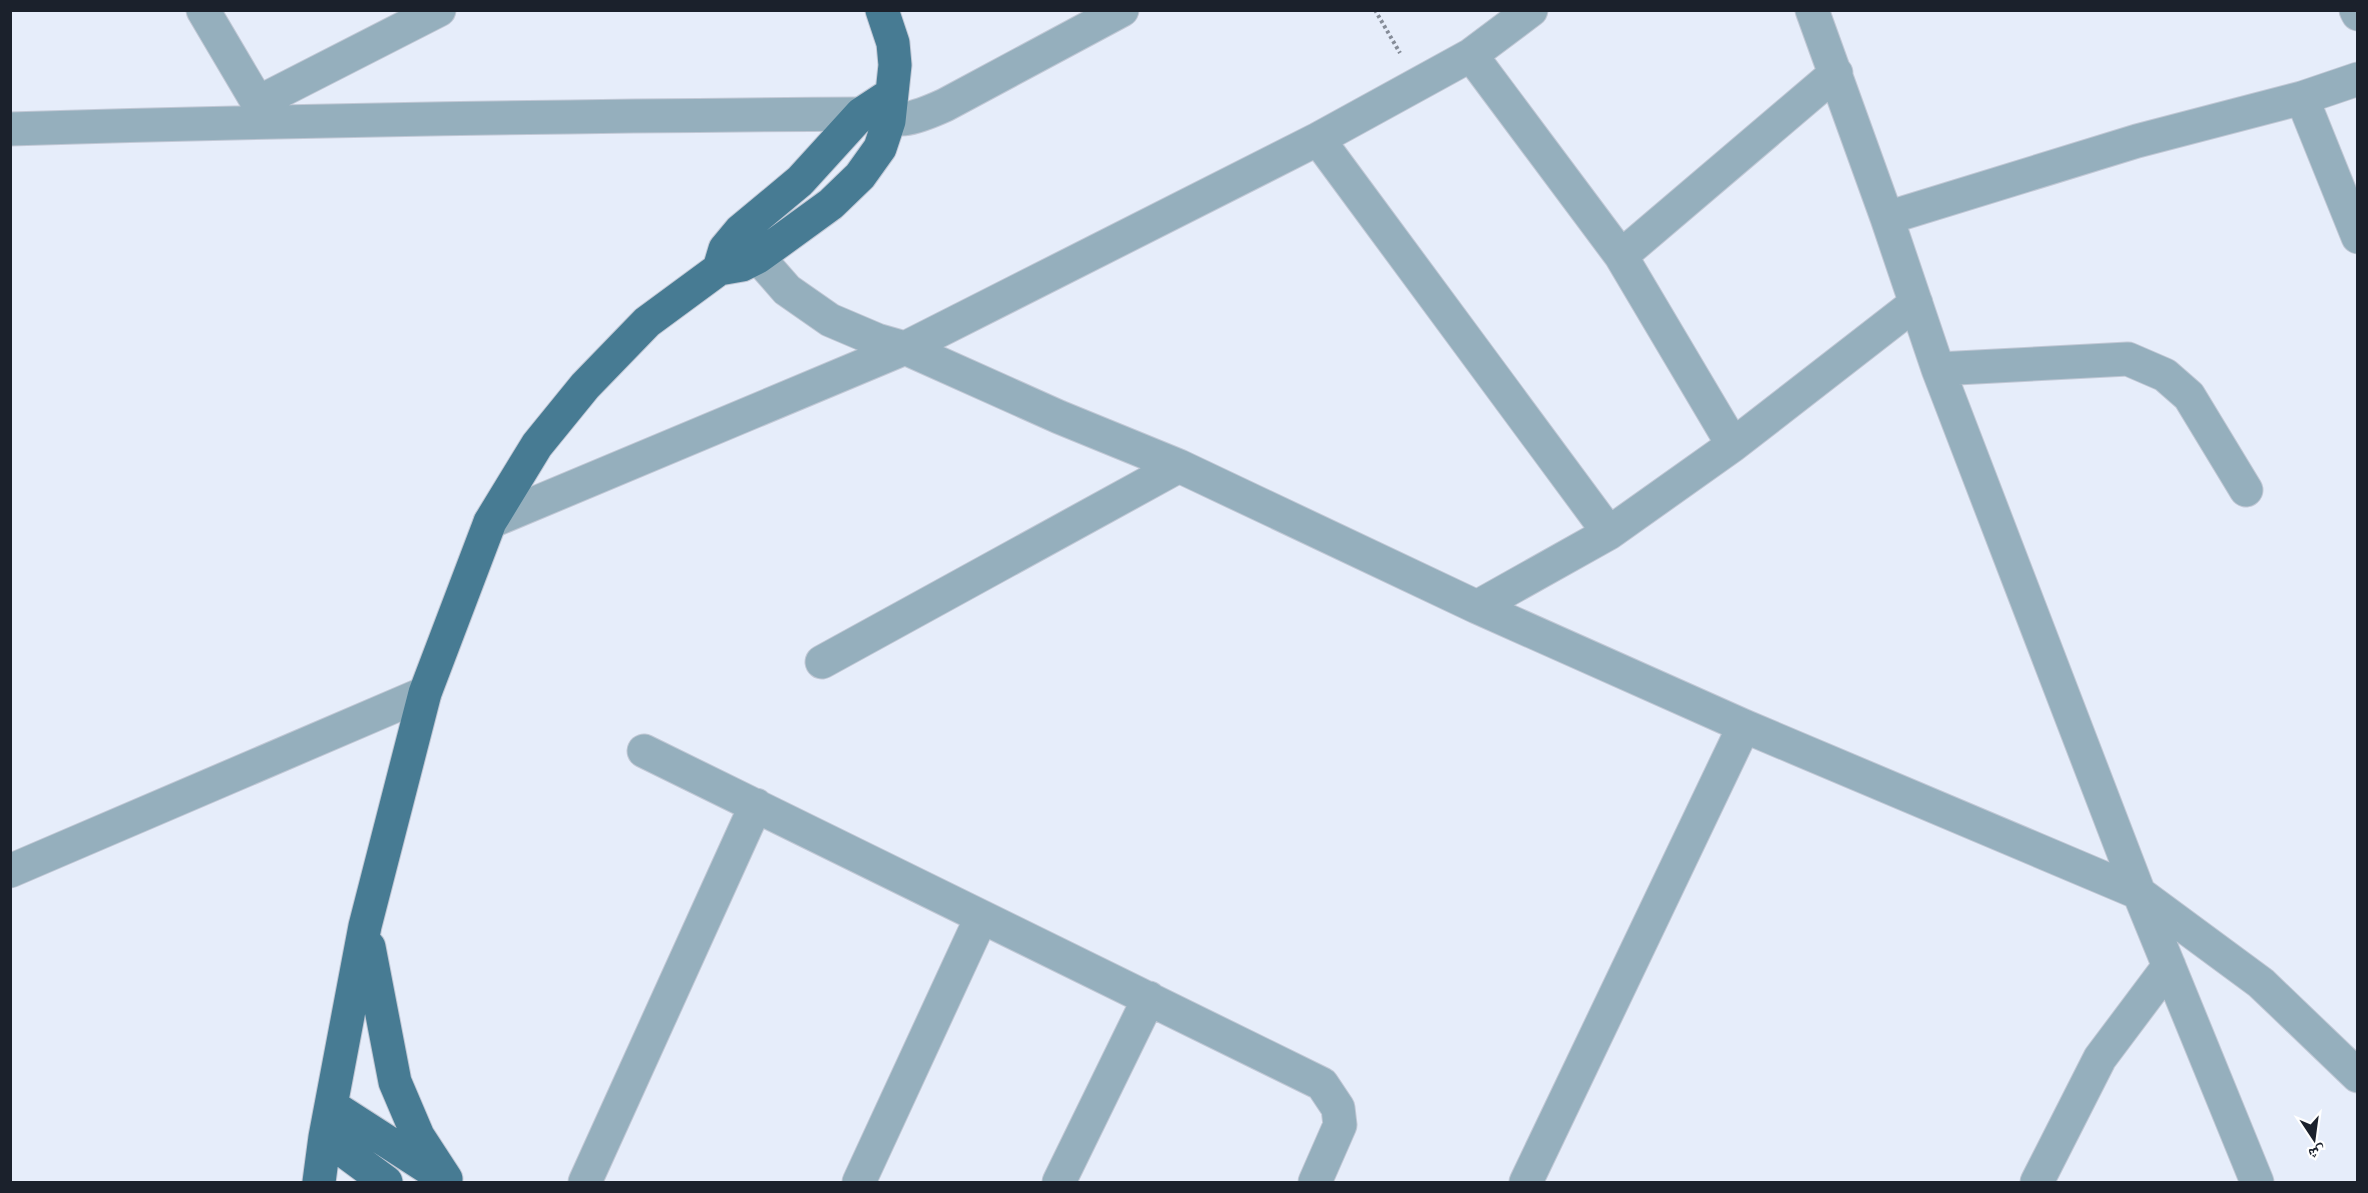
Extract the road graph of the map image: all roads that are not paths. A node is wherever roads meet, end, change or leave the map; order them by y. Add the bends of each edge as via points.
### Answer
1 (203, 10) edge
2 (439, 10) edge
3 (882, 10) edge
4 (1122, 10) edge
5 (1531, 10) edge
6 (1812, 10) edge
7 (1471, 55) junction
8 (1836, 73) junction
9 (2358, 79) edge
10 (2302, 98) junction
11 (880, 110) junction
12 (263, 112) junction
13 (10, 129) edge
14 (1318, 139) junction
15 (1887, 218) junction
16 (2358, 237) edge
17 (749, 244) junction
18 (1621, 256) junction
19 (1916, 303) junction
20 (905, 348) junction
21 (1938, 369) junction
22 (1733, 445) junction
23 (1179, 466) junction
24 (2246, 490) dead end
25 (490, 522) junction
26 (1609, 533) junction
27 (1477, 607) junction
28 (822, 662) dead end
29 (425, 693) junction
30 (1744, 726) junction
31 (644, 751) dead end
32 (756, 805) junction
33 (10, 871) edge
34 (2139, 892) junction
35 (981, 918) junction
36 (365, 926) junction
37 (2169, 966) junction
38 (1149, 999) junction
39 (2358, 1076) edge
40 (329, 1122) junction
41 (448, 1181) edge
42 (319, 1182) edge
43 (386, 1182) edge
44 (585, 1182) edge
45 (859, 1182) edge
46 (1059, 1182) edge
47 (1315, 1182) edge
48 (1526, 1182) edge
49 (2037, 1182) edge
50 (2257, 1182) edge

1 - 12 street
2 - 12 street
3 - 11 main road via 893,43 895,65
4 - 11 street via 917,117
5 - 7 street
6 - 8 street
7 - 14 street
7 - 18 street
8 - 15 street
8 - 18 street
9 - 10 street
10 - 15 street via 2137,141
10 - 16 street
11 - 12 street via 529,116
11 - 17 main road via 880,148 860,176 831,204
12 - 13 street
14 - 20 street
14 - 26 street
15 - 19 street
17 - 20 street via 787,290 830,320
17 - 25 main road via 741,265 719,269 647,322 585,386 537,446
18 - 22 street
19 - 21 street
19 - 22 street
20 - 23 street
20 - 25 street
21 - 24 street via 2128,359 2165,375 2190,396
21 - 34 street
22 - 26 street
23 - 27 street
23 - 28 street
25 - 29 main road
26 - 27 street
27 - 30 street
29 - 33 street
29 - 36 main road
30 - 34 street
30 - 48 street
31 - 32 street
32 - 35 street
32 - 44 street
34 - 37 street
34 - 39 street via 2261,983
35 - 38 street
35 - 45 street
36 - 40 main road
36 - 41 main road via 395,1082 418,1136
37 - 49 street via 2100,1058
37 - 50 street
38 - 46 street
38 - 47 street via 1322,1084 1338,1108 1340,1125
40 - 41 main road
40 - 42 main road
40 - 43 main road

